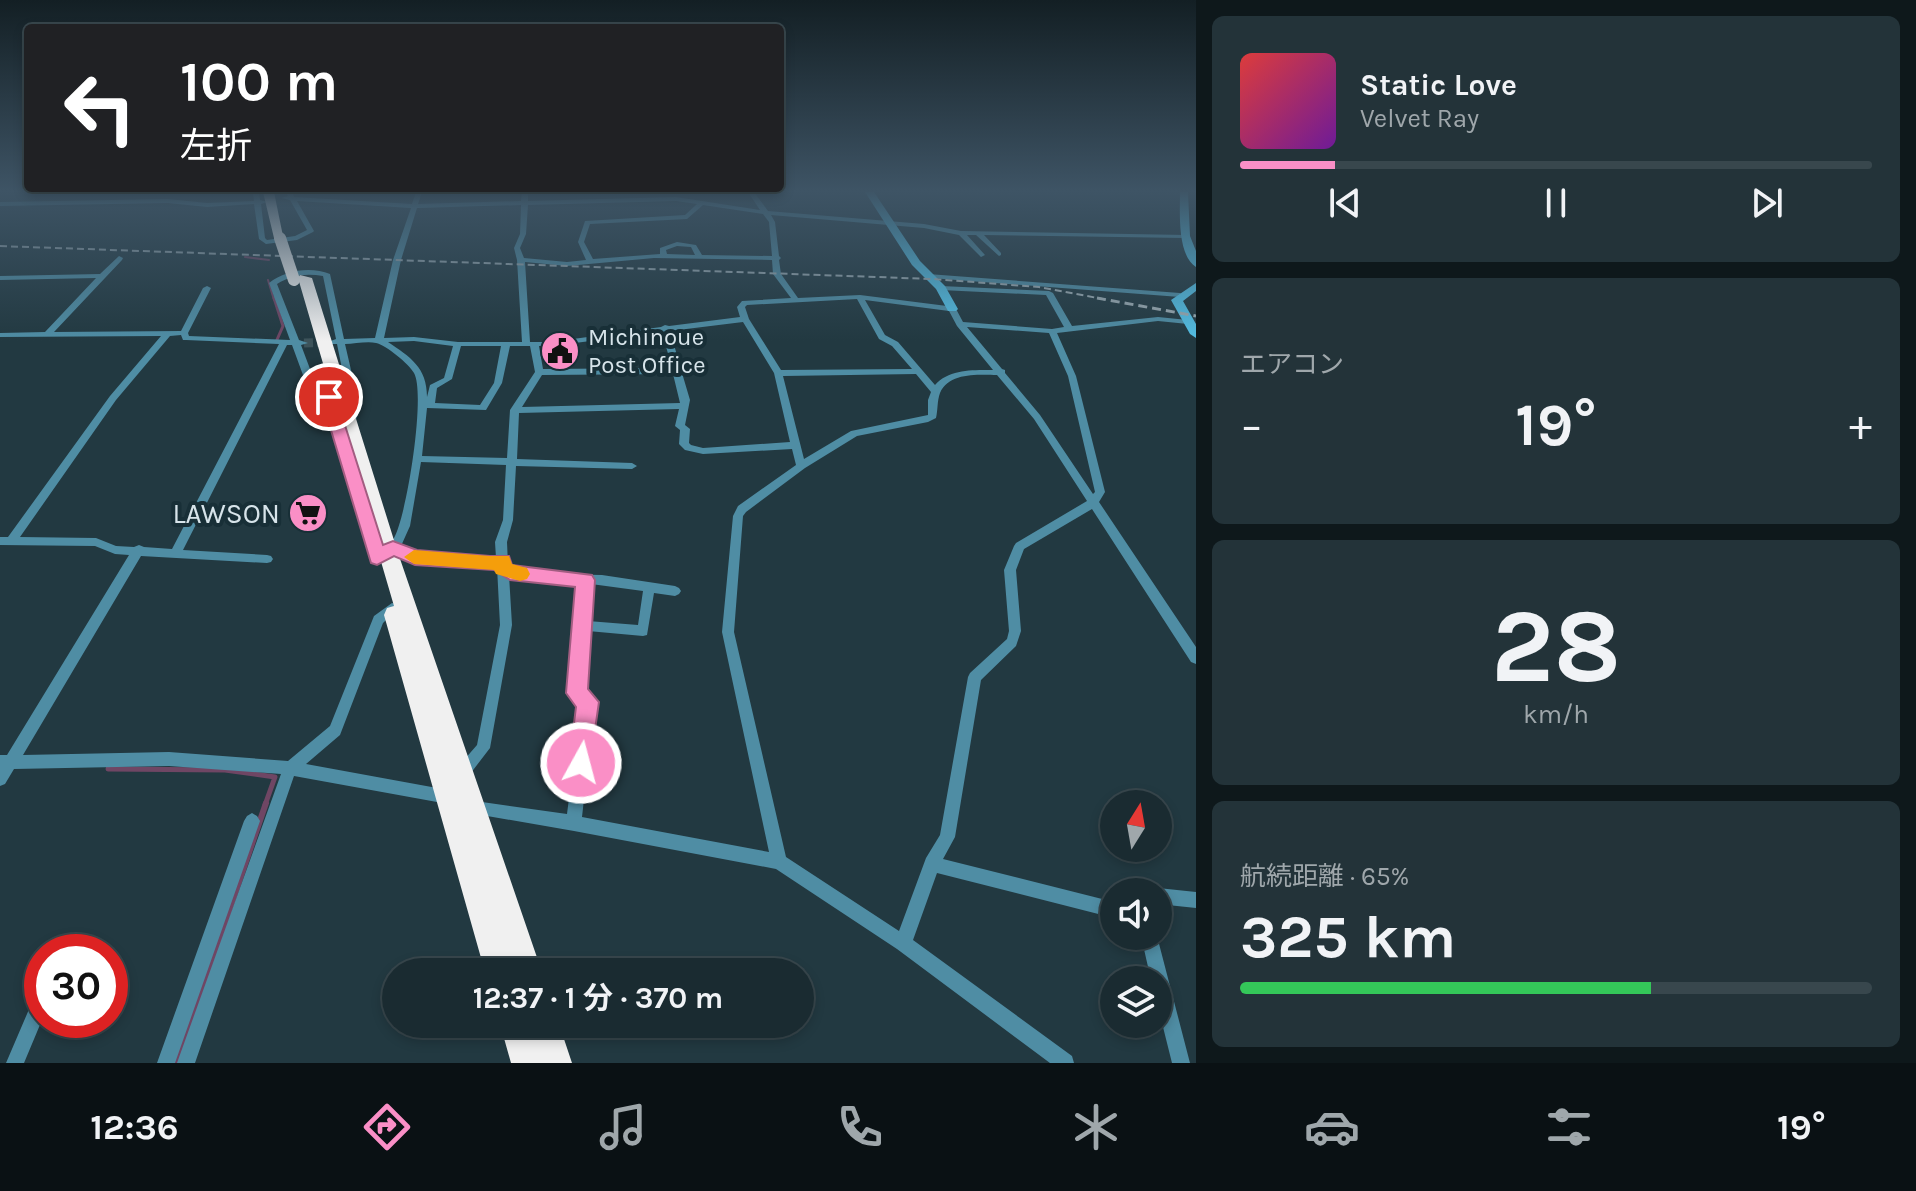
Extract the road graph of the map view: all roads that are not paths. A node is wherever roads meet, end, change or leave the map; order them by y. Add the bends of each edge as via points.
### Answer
1 (288, 242) edge
2 (403, 242) edge
3 (520, 242) edge
4 (581, 242) edge
5 (775, 242) edge
6 (901, 242) edge
7 (969, 242) edge
8 (987, 242) edge
9 (1187, 242) edge
10 (999, 254) dead end
11 (981, 255) dead end
12 (119, 258) dead end
13 (777, 258) junction
14 (521, 260) junction
15 (590, 261) junction
16 (1196, 264) edge
17 (103, 276) junction
18 (931, 276) junction
19 (0, 278) edge
20 (1196, 286) edge
21 (207, 288) dead end
22 (941, 288) junction
23 (1180, 295) junction
24 (860, 297) junction
25 (795, 299) junction
26 (952, 309) junction
27 (745, 319) junction
28 (1188, 322) junction
29 (960, 324) junction
30 (665, 327) junction
31 (1069, 329) junction
32 (1052, 331) junction
33 (184, 333) junction
34 (48, 334) junction
35 (167, 334) junction
36 (1196, 334) edge
37 (0, 335) edge
38 (379, 340) junction
39 (336, 342) junction
40 (300, 344) junction
41 (458, 344) junction
42 (506, 344) junction
43 (530, 344) junction
44 (283, 345) junction
45 (679, 371) junction
46 (539, 372) junction
47 (915, 372) junction
48 (1002, 372) junction
49 (778, 373) junction
50 (934, 390) junction
51 (682, 406) junction
52 (515, 410) junction
53 (344, 424) junction
54 (797, 445) junction
55 (419, 459) junction
56 (512, 461) junction
57 (632, 466) dead end
58 (801, 466) junction
59 (1093, 503) junction
60 (6, 541) edge
61 (139, 549) junction
62 (176, 552) junction
63 (386, 553) junction
64 (267, 559) dead end
65 (503, 565) junction
66 (585, 580) junction
67 (649, 588) junction
68 (675, 591) dead end
69 (392, 608) junction
70 (580, 625) junction
71 (1196, 658) edge
72 (5, 762) edge
73 (290, 768) junction
74 (462, 774) junction
75 (0, 779) edge
76 (450, 798) junction
77 (474, 808) junction
78 (574, 823) junction
79 (779, 862) junction
80 (932, 864) junction
81 (1172, 897) edge
82 (1196, 900) edge
83 (1100, 906) edge
84 (903, 943) junction
85 (1153, 950) edge
86 (497, 958) edge
87 (522, 958) edge
88 (191, 1020) junction
89 (26, 1038) edge
90 (520, 1038) edge
91 (547, 1038) edge
92 (15, 1063) edge
93 (166, 1063) edge
94 (186, 1063) edge
95 (528, 1063) edge
96 (555, 1063) edge
97 (1065, 1063) edge
98 (1181, 1063) edge

1 - 53 highway, bridge
2 - 38 street
3 - 14 street
4 - 15 street
5 - 13 street
6 - 18 street
7 - 11 street
8 - 10 street
9 - 16 street
12 - 17 street
13 - 15 street
13 - 25 street via 777,274
14 - 15 street
14 - 43 street
17 - 19 street
17 - 34 street
18 - 22 street
18 - 23 street
20 - 23 street
21 - 33 street
22 - 26 street
22 - 31 street via 1045,291
23 - 28 street via 1177,300
24 - 25 street
24 - 26 street
24 - 47 street via 882,337 895,344
25 - 27 street via 745,303
26 - 29 street
27 - 30 street
27 - 49 street
28 - 31 street via 1158,319
28 - 36 street
29 - 32 street
29 - 48 street
30 - 43 street
30 - 45 street
31 - 32 street
32 - 59 street via 1083,417 1100,492
33 - 35 street
33 - 44 street via 186,338
34 - 35 street
34 - 37 street
35 - 60 street
38 - 39 street
38 - 41 street
38 - 55 street via 415,366 421,377
39 - 40 street via 326,274 313,271 273,283
39 - 53 street via 355,409
40 - 44 street
40 - 53 street via 323,416
41 - 42 street
41 - 42 street via 448,379 433,387 430,406 483,408 498,383
42 - 43 street
43 - 46 street
44 - 62 street
45 - 46 street
45 - 51 street
46 - 52 street
47 - 49 street
47 - 50 street
48 - 50 street via 955,376
48 - 59 street
49 - 54 street
50 - 58 street via 933,416 928,419 854,433
51 - 52 street
51 - 54 street via 680,426 688,448
52 - 56 street
53 - 63 highway
54 - 58 street
55 - 56 street
55 - 63 street via 402,535
56 - 57 street
56 - 65 street
58 - 79 street via 738,516 728,612
59 - 71 street
59 - 80 street via 1020,546 1014,556 1010,570 1015,631 1012,642 975,677 947,837
60 - 61 street via 96,542 115,550
61 - 62 street
61 - 72 street
62 - 64 street
63 - 65 street
63 - 69 highway
63 - 74 highway
65 - 66 street via 553,579
65 - 74 street via 506,625 483,748
66 - 67 street
66 - 70 street
67 - 68 street
67 - 70 street via 643,631
69 - 73 street via 378,620 335,730
69 - 76 highway
70 - 78 street via 577,693 588,702
72 - 73 street via 169,759
72 - 75 street
73 - 76 street
73 - 88 street via 254,831
74 - 77 highway
76 - 77 street
76 - 86 highway
77 - 78 street
77 - 87 highway
78 - 79 street
79 - 84 street
80 - 83 street
80 - 84 street
81 - 82 street
84 - 97 street
85 - 98 street
88 - 93 street
88 - 94 street
89 - 92 street
90 - 95 highway
91 - 96 highway

